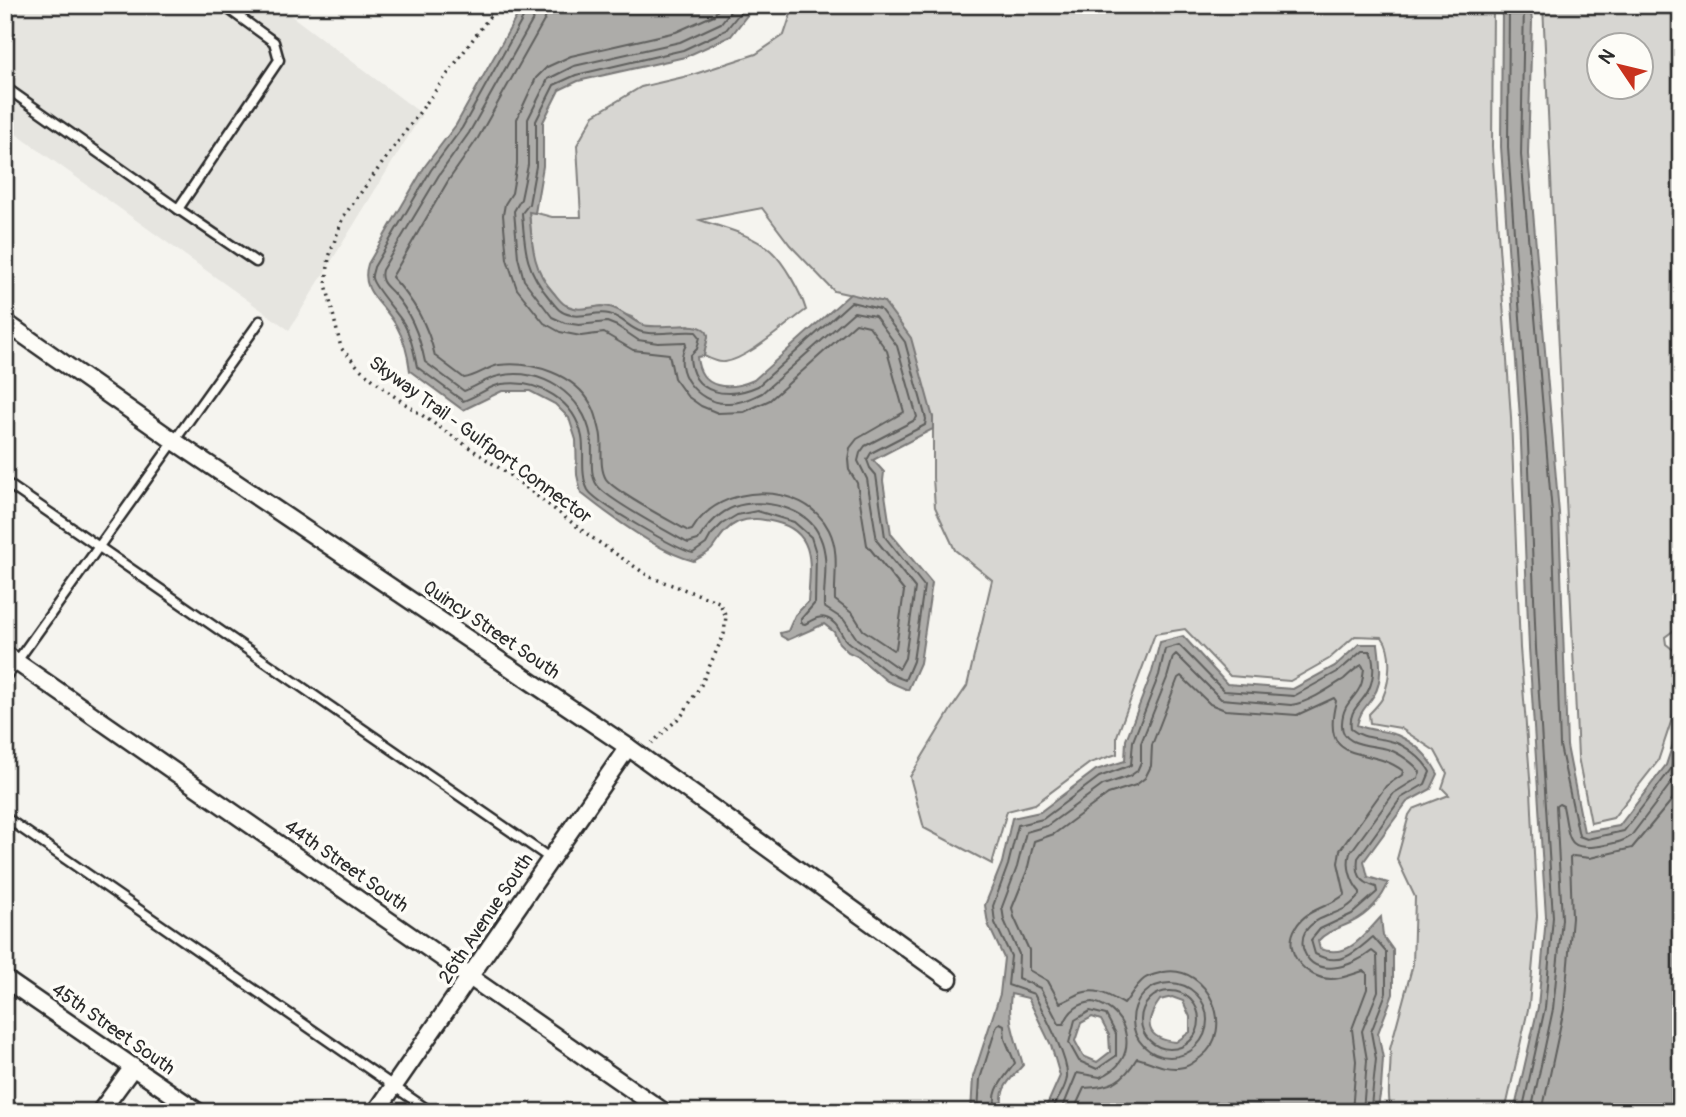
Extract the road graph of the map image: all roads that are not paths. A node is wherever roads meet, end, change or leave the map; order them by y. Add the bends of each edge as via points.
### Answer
1 (223, 5) edge
2 (5, 87) edge
3 (178, 209) junction
4 (256, 262) dead end
5 (261, 321) dead end
6 (5, 323) edge
7 (174, 441) junction
8 (5, 482) edge
9 (99, 547) junction
10 (11, 658) edge
11 (5, 678) edge
12 (628, 747) junction
13 (5, 817) edge
14 (551, 859) junction
15 (471, 976) junction
16 (5, 979) edge
17 (949, 979) dead end
18 (133, 1067) junction
19 (394, 1086) junction
20 (100, 1112) edge
21 (198, 1112) edge
22 (376, 1112) edge
23 (431, 1112) edge
24 (664, 1112) edge

1 - 3 lane via 274,41 279,60
2 - 3 lane
3 - 4 lane
5 - 7 lane
6 - 7 street, Quincy Street South
7 - 9 lane
7 - 12 street, Quincy Street South
8 - 9 lane
9 - 10 lane
9 - 14 lane
10 - 11 lane
10 - 15 street, 44th Street South
12 - 14 street, 26th Avenue South
12 - 17 street, Quincy Street South
13 - 19 lane
14 - 15 street, 26th Avenue South
15 - 19 street, 26th Avenue South
15 - 24 street, 44th Street South
16 - 18 street, 45th Street South
18 - 20 street
18 - 21 street, 45th Street South
19 - 22 street, 26th Avenue South
19 - 23 lane

